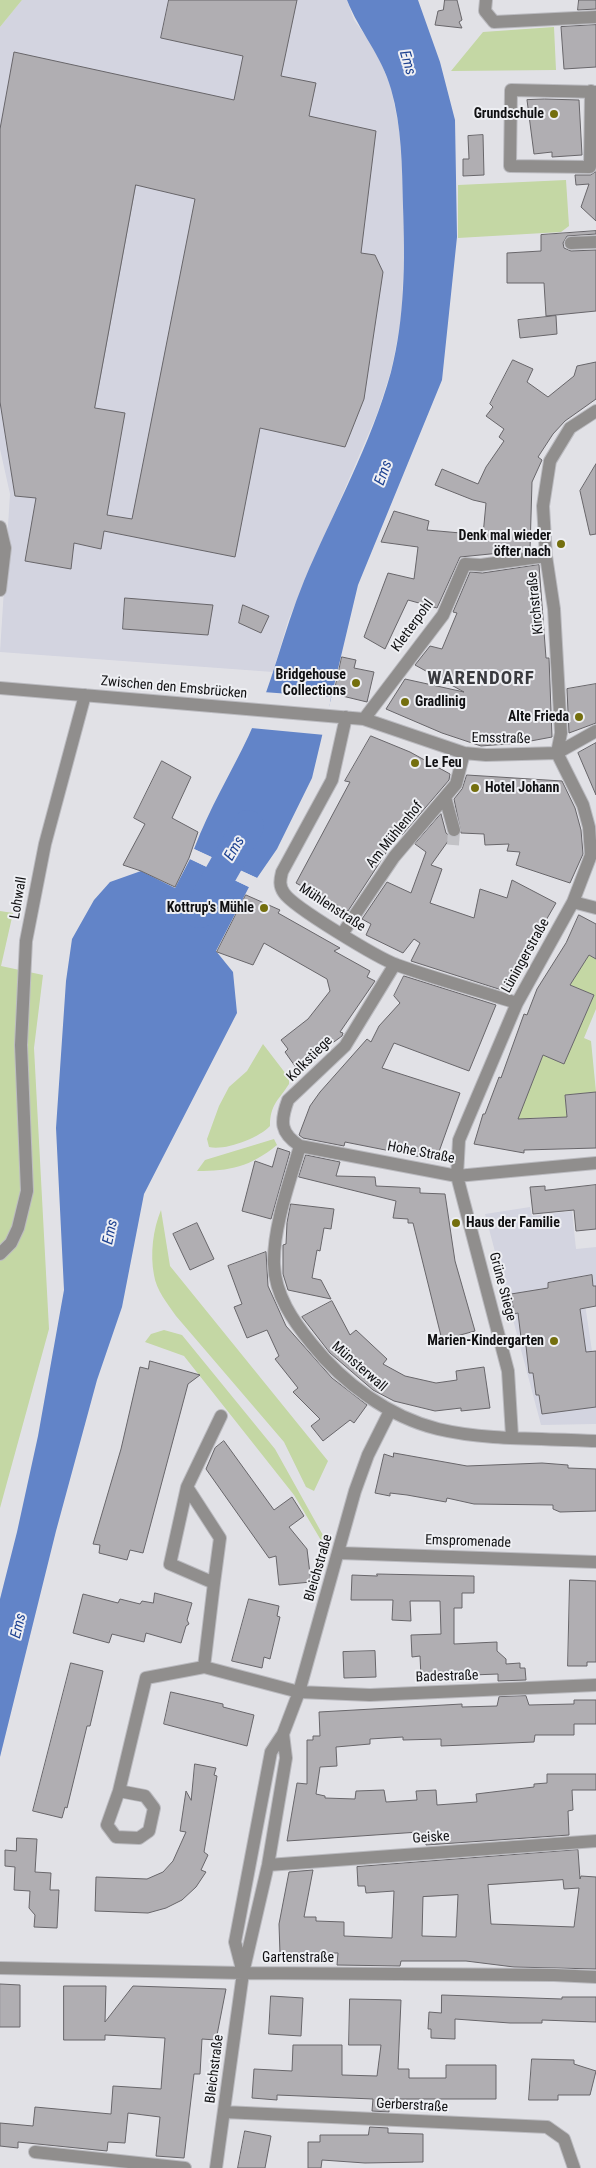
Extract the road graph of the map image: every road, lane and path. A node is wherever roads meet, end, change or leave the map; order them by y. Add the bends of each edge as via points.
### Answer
1 (486, 0) edge
2 (596, 17) edge
3 (593, 92) edge
4 (572, 242) dead end
5 (596, 242) edge
6 (596, 411) edge
7 (0, 528) edge
8 (546, 556) junction
9 (0, 590) edge
10 (0, 688) edge
11 (85, 695) junction
12 (346, 717) junction
13 (364, 719) junction
14 (596, 731) edge
15 (464, 753) junction
16 (557, 753) junction
17 (445, 797) junction
18 (454, 830) tunnel mouth
19 (573, 902) junction
20 (596, 908) edge
21 (342, 934) junction
22 (395, 964) junction
23 (517, 1003) junction
24 (300, 1146) junction
25 (596, 1163) edge
26 (457, 1176) junction
27 (0, 1254) edge
28 (390, 1411) junction
29 (221, 1416) dead end
30 (512, 1436) junction
31 (596, 1441) edge
32 (186, 1487) junction
33 (339, 1553) junction
34 (596, 1562) edge
35 (214, 1583) junction
36 (204, 1667) junction
37 (596, 1685) edge
38 (299, 1692) junction
39 (283, 1734) junction
40 (119, 1791) dead end
41 (596, 1841) edge
42 (268, 1865) junction
43 (0, 1968) edge
44 (242, 1973) junction
45 (596, 1977) edge
46 (224, 2112) junction
47 (35, 2152) dead end
48 (185, 2168) edge
49 (216, 2168) edge
50 (574, 2168) edge

1 - 2 street via 485,11 494,22
3 - 3 street via 511,90 510,166 590,167
4 - 5 street
6 - 8 street, Kirchstraße via 570,428 550,460 543,506
7 - 9 street via 5,548
8 - 13 street, Kletterpohl via 481,565 465,564 443,615
8 - 16 street, Kirchstraße via 554,609 561,733
10 - 11 street, Zwischen den Emsbrücken
11 - 12 street, Zwischen den Emsbrücken
11 - 27 street, Lohwall via 45,844 28,933 21,1045 27,1191 18,1228
12 - 13 street, Emsstraße
12 - 21 street, Mühlenstraße via 332,780 282,872 280,882 292,902
13 - 15 street, Emsstraße
14 - 16 street, Emsstraße
15 - 16 street, Emsstraße
15 - 17 street, Am Mühlenhof via 456,784
16 - 19 street, Lüningerstraße via 583,806 589,827 591,855
17 - 18 street
17 - 21 street, Am Mühlenhof via 394,857
19 - 20 street
19 - 23 street, Lüningerstraße
21 - 22 street, Mühlenstraße
22 - 23 street, Mühlenstraße
22 - 24 street, Kolkstiege via 345,1046 288,1100 282,1125 287,1138
23 - 26 street, Lüningerstraße via 459,1140
24 - 26 street, Hohe Straße
24 - 28 street, Münsterwall via 276,1242 275,1280 286,1309 316,1349 360,1390
25 - 26 street, Hohe Straße
26 - 30 street, Grüne Stiege via 508,1371
28 - 30 street, Münsterwall via 436,1429 470,1435
28 - 33 street, Bleichstraße via 368,1455 355,1491
29 - 32 street
30 - 31 street, Münsterwall
32 - 35 street via 220,1538
32 - 35 street via 170,1564
33 - 34 street, Emspromenade
33 - 38 street, Bleichstraße
35 - 36 street
36 - 38 street, Badestraße
36 - 40 street via 146,1678
37 - 38 street, Badestraße via 370,1695
38 - 39 street, Bleichstraße
39 - 42 street, Bleichstraße via 286,1758
39 - 44 street, Bleichstraße via 271,1752 235,1942
41 - 42 street, Geiske
42 - 44 street, Bleichstraße
43 - 44 street, Gartenstraße
44 - 45 street, Gartenstraße via 554,1974
44 - 46 street, Bleichstraße
46 - 49 street, Bleichstraße
46 - 50 street, Gerberstraße via 547,2127 564,2139
47 - 48 street

